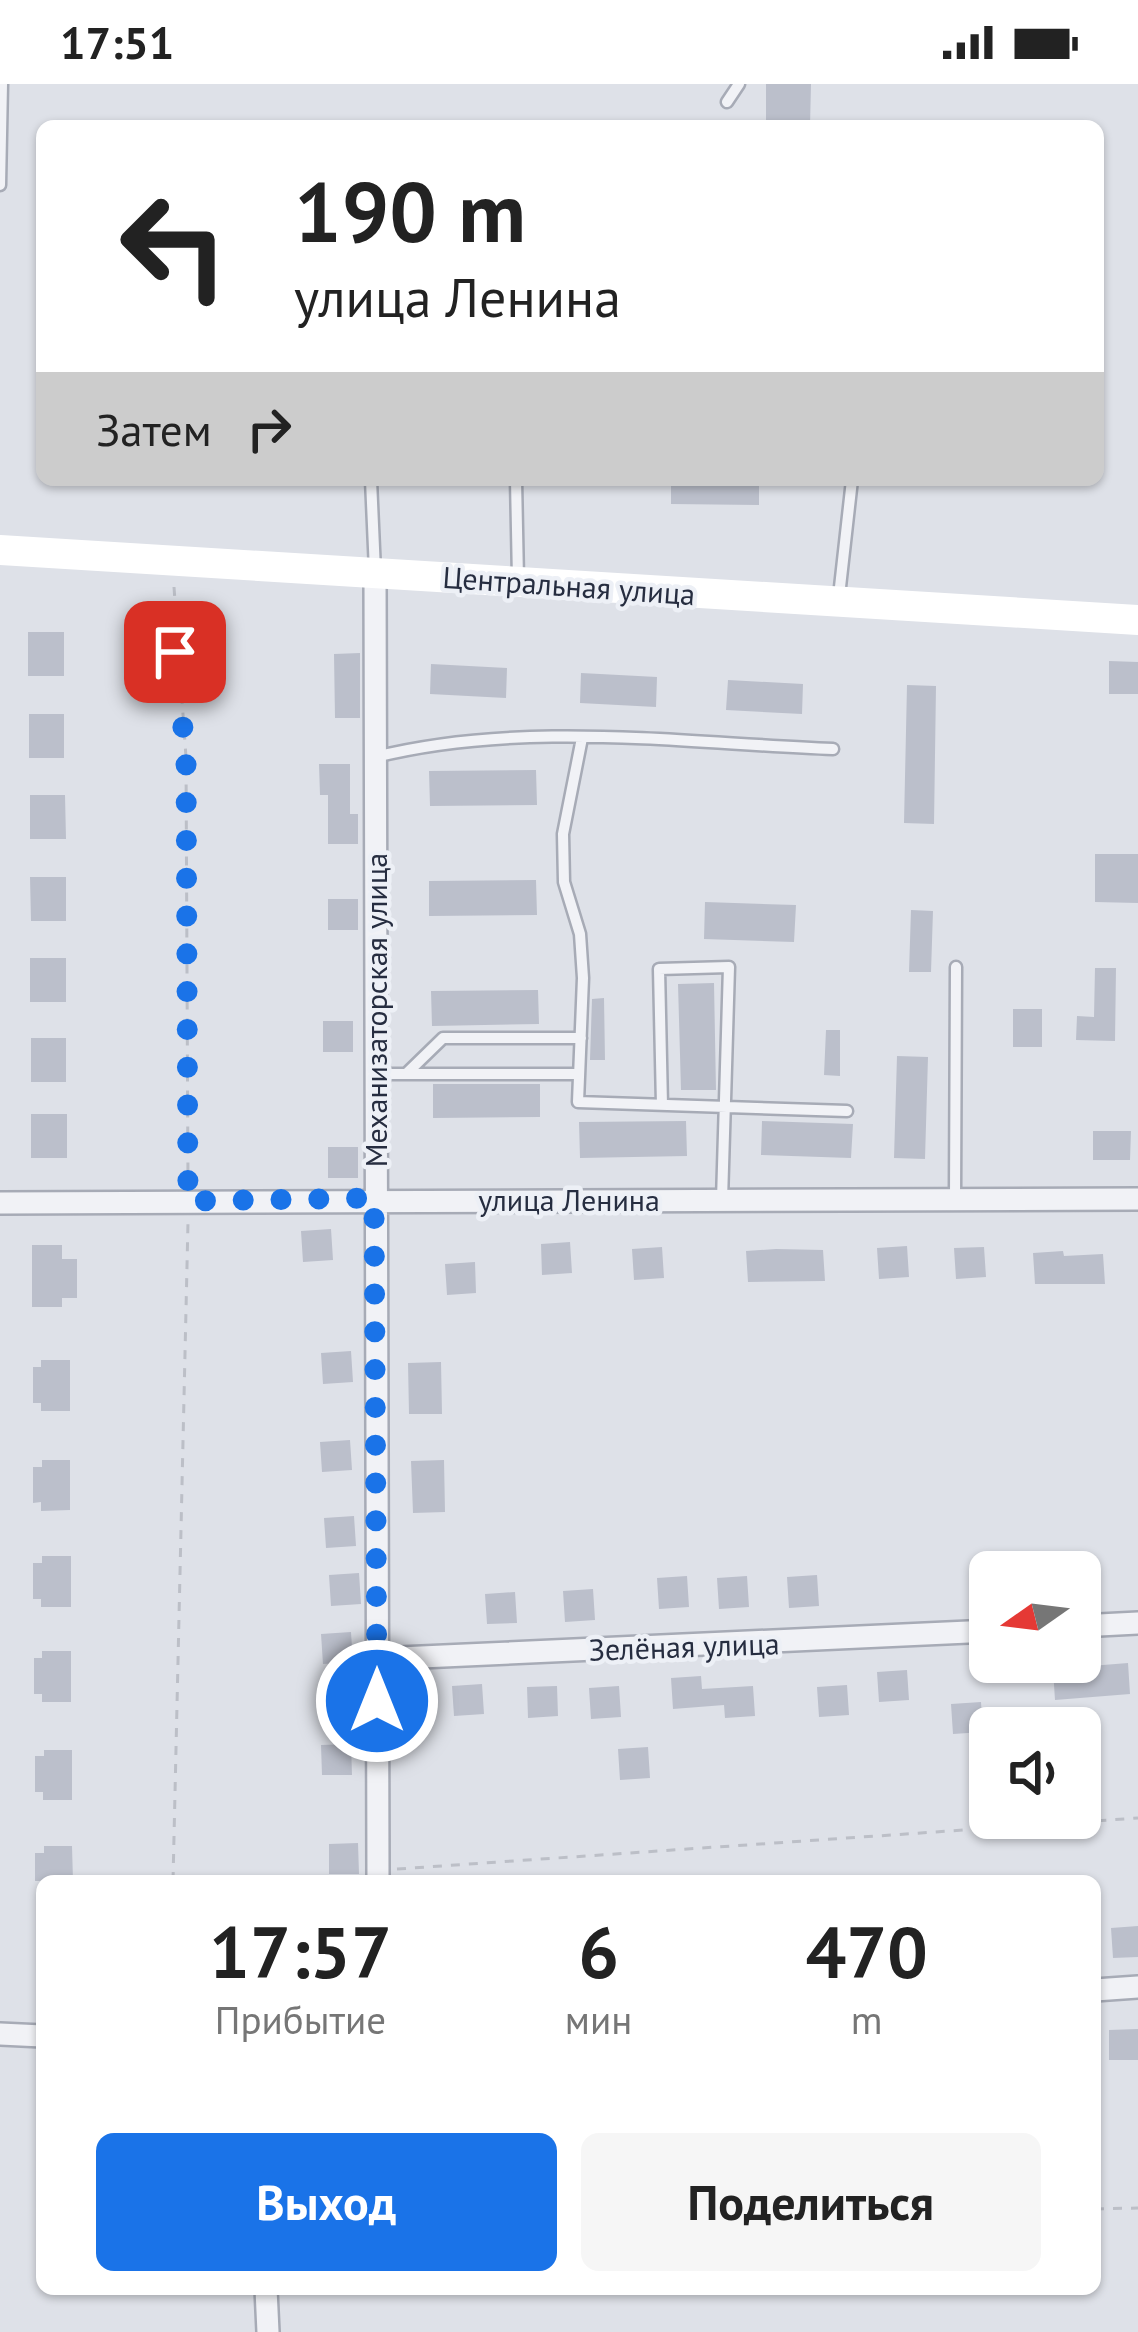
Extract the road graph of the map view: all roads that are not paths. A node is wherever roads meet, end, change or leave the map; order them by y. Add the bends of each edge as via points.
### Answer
1 (2, 84) edge
2 (739, 84) edge
3 (727, 102) dead end
4 (0, 184) edge
5 (371, 486) edge
6 (516, 486) edge
7 (851, 486) edge
8 (0, 550) edge
9 (375, 571) junction
10 (518, 582) junction
11 (838, 604) junction
12 (1138, 620) edge
13 (582, 738) junction
14 (833, 749) dead end
15 (375, 757) junction
16 (956, 967) dead end
17 (581, 1038) junction
18 (407, 1073) junction
19 (375, 1074) junction
20 (579, 1074) junction
21 (662, 1105) junction
22 (726, 1107) junction
23 (847, 1111) dead end
24 (374, 1198) junction
25 (955, 1199) junction
26 (1138, 1199) edge
27 (722, 1200) junction
28 (0, 1203) edge
29 (1138, 1623) edge
30 (1101, 1625) edge
31 (969, 1632) edge
32 (377, 1659) junction
33 (378, 1875) edge
34 (1138, 1987) edge
35 (1101, 1990) edge
36 (0, 2034) edge
37 (36, 2036) edge
38 (266, 2295) edge
39 (268, 2332) edge

1 - 4 lane
2 - 3 lane
5 - 9 lane
6 - 10 lane
7 - 11 lane
8 - 9 street, Центральная улица
9 - 10 street, Центральная улица
9 - 15 street, Механизаторская улица
10 - 11 street, Центральная улица
11 - 12 street, Центральная улица
13 - 14 lane
13 - 15 lane via 468,737
13 - 17 lane via 563,834 564,882 580,934
15 - 19 street, Механизаторская улица
16 - 25 lane
17 - 18 lane via 443,1038
17 - 20 lane
18 - 19 lane
18 - 20 lane
19 - 24 street, Механизаторская улица
20 - 21 lane via 578,1102
21 - 22 lane
21 - 22 lane via 659,969 729,967
22 - 23 lane
22 - 27 lane
24 - 27 street, улица Ленина
24 - 28 street, улица Ленина
24 - 32 street, Механизаторская улица
25 - 26 street, улица Ленина
25 - 27 street, улица Ленина
29 - 30 street
31 - 32 street, Зелёная улица
32 - 33 street, Механизаторская улица
34 - 35 street
36 - 37 street
38 - 39 street

